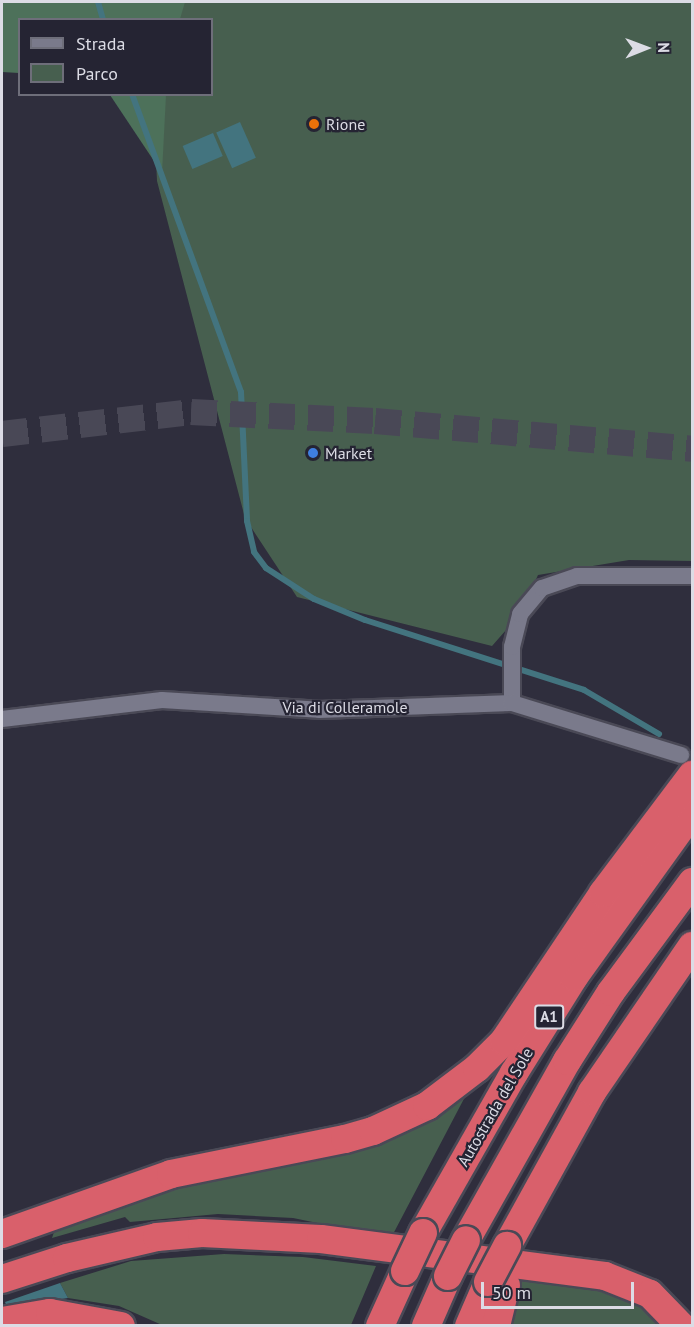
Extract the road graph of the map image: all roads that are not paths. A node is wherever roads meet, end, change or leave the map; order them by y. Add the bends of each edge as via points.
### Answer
1 (693, 576) edge
2 (512, 703) junction
3 (2, 719) edge
4 (687, 765) edge
5 (693, 813) edge
6 (693, 882) edge
7 (693, 946) edge
8 (14, 1229) edge
9 (2, 1279) edge
10 (497, 1283) junction
11 (2, 1321) edge
12 (117, 1324) edge
13 (380, 1326) edge
14 (426, 1326) edge
15 (469, 1326) edge
16 (496, 1326) edge
17 (681, 1326) edge

1 - 2 street via 577,576 542,588 520,614 512,647
2 - 3 street, Via di Colleramole via 319,710 162,700
2 - 4 street, Via di Colleramole
4 - 8 highway via 504,1041 477,1068 427,1106 373,1131 314,1147 171,1174
5 - 13 highway, Autostrada del Sole / A1, bridge via 568,987 514,1073 423,1233
6 - 14 highway, A1, bridge via 611,992 567,1061 466,1240
7 - 10 highway, bridge via 592,1092
9 - 17 highway via 67,1258 157,1237 202,1233 321,1239 605,1276 650,1294
10 - 15 highway
10 - 16 highway
11 - 12 highway via 50,1314

